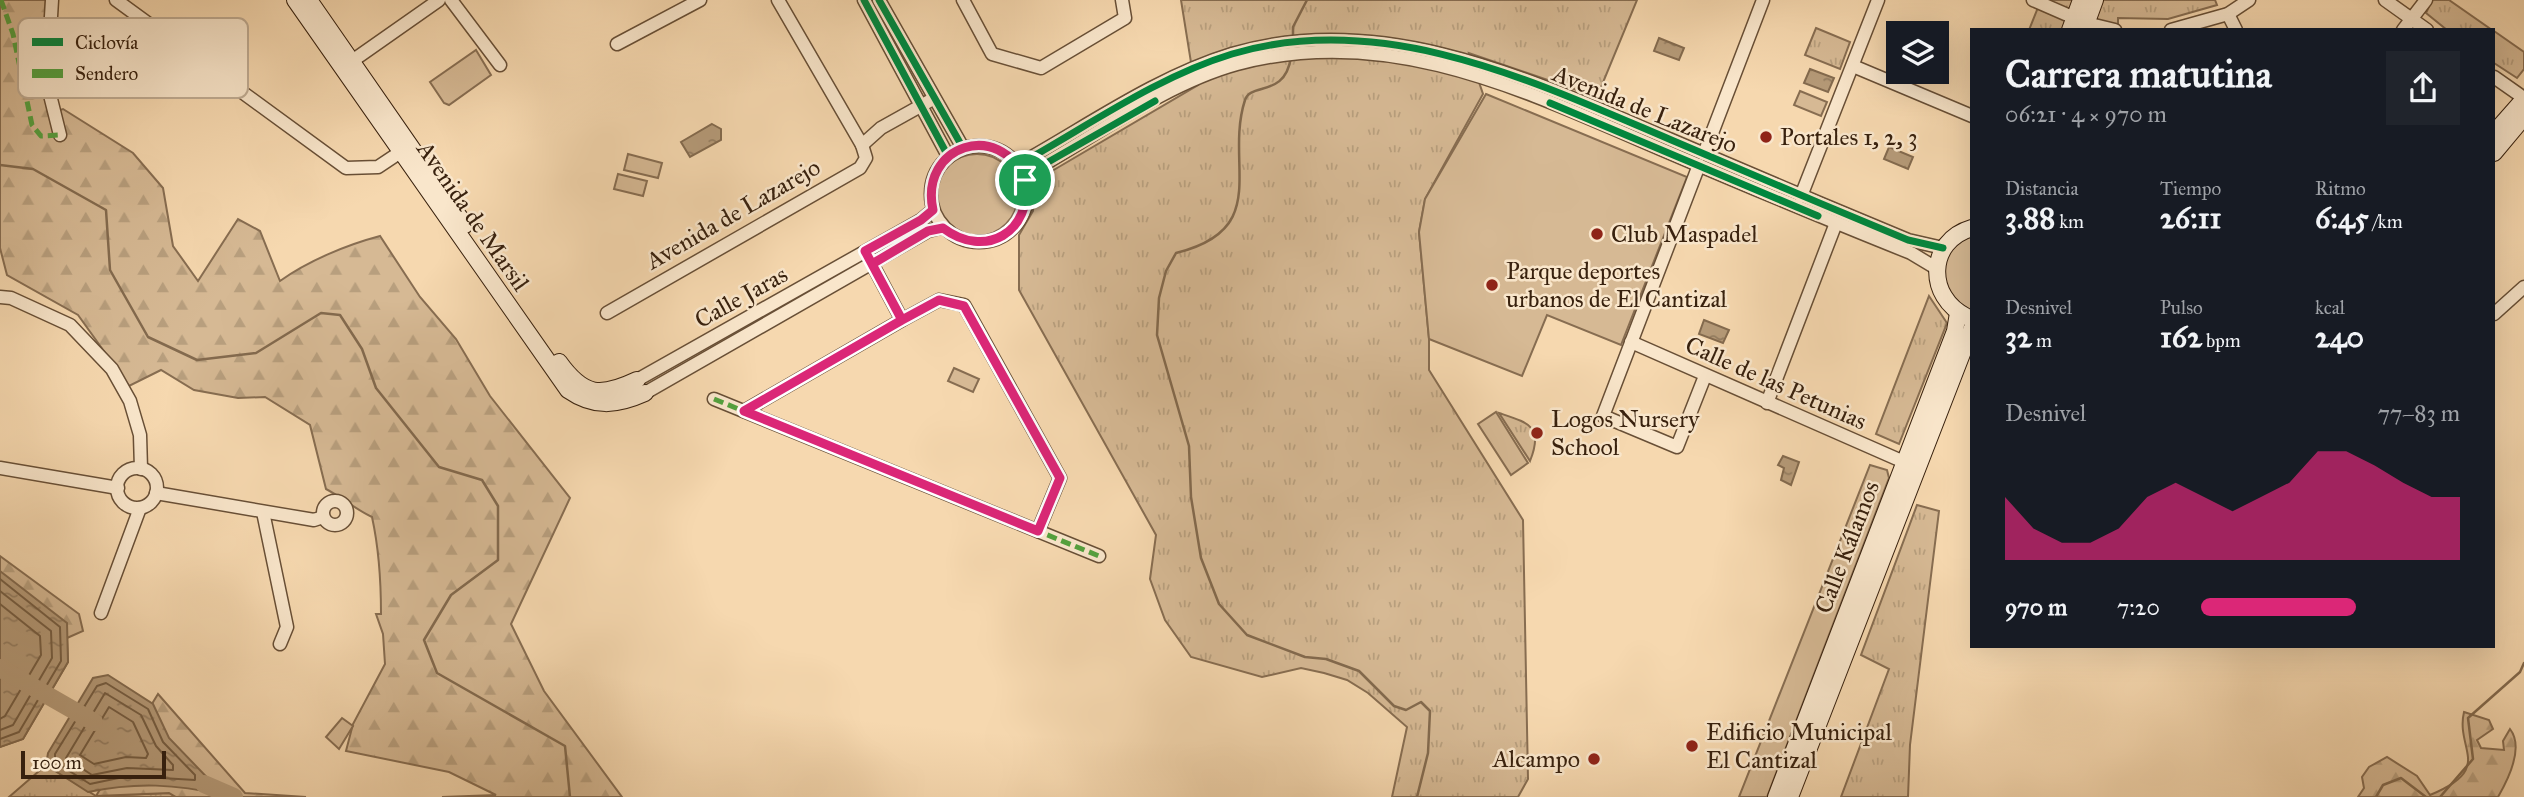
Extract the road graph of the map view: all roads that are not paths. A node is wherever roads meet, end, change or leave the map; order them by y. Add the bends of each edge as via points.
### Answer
1 (52, 0) edge
2 (116, 0) edge
3 (295, 0) edge
4 (309, 0) edge
5 (439, 0) edge
6 (451, 0) edge
7 (700, 0) edge
8 (778, 0) edge
9 (864, 0) edge
10 (879, 0) edge
11 (963, 0) edge
12 (1122, 0) edge
13 (1763, 0) edge
14 (1878, 0) edge
15 (2033, 0) edge
16 (2081, 0) edge
17 (2095, 0) edge
18 (2249, 0) edge
19 (2385, 0) edge
20 (2426, 0) edge
21 (2228, 14) junction
22 (51, 18) edge
23 (141, 18) edge
24 (2412, 19) junction
25 (2078, 25) edge
26 (2100, 28) edge
27 (2178, 28) edge
28 (2235, 28) edge
29 (2405, 28) edge
30 (2424, 28) edge
31 (617, 44) dead end
32 (348, 65) junction
33 (500, 65) dead end
34 (1853, 66) junction
35 (1192, 74) junction
36 (2495, 78) edge
37 (248, 96) edge
38 (51, 98) edge
39 (933, 99) junction
40 (2524, 99) edge
41 (920, 106) junction
42 (1970, 115) edge
43 (2524, 117) edge
44 (2495, 132) edge
45 (60, 135) dead end
46 (862, 145) junction
47 (406, 148) junction
48 (963, 148) junction
49 (2495, 152) edge
50 (948, 156) junction
51 (1702, 160) junction
52 (1014, 161) junction
53 (1025, 180) junction
54 (1801, 195) junction
55 (933, 210) junction
56 (1836, 223) junction
57 (943, 228) junction
58 (1970, 229) edge
59 (1943, 248) junction
60 (865, 251) junction
61 (872, 264) junction
62 (1937, 268) junction
63 (2524, 288) edge
64 (0, 298) edge
65 (607, 313) dead end
66 (2495, 313) edge
67 (1965, 316) edge
68 (902, 320) junction
69 (1970, 333) edge
70 (1631, 342) junction
71 (1705, 376) junction
72 (641, 386) junction
73 (714, 399) dead end
74 (1767, 403) junction
75 (744, 411) junction
76 (1904, 462) junction
77 (0, 468) edge
78 (141, 469) junction
79 (118, 488) junction
80 (156, 494) junction
81 (140, 508) junction
82 (263, 512) junction
83 (323, 517) dead end
84 (1038, 531) junction
85 (1099, 556) dead end
86 (101, 613) dead end
87 (280, 644) dead end
88 (1776, 797) edge
89 (1790, 797) edge

1 - 22 street
2 - 23 street
3 - 32 main road, Avenida de Marsil
4 - 32 main road, Avenida de Marsil
5 - 32 street
6 - 33 street
7 - 31 street
8 - 46 street
9 - 41 street
10 - 39 street
11 - 12 street via 992,54 1041,68 1125,18
13 - 51 street
14 - 34 street
15 - 25 street
16 - 25 main road
17 - 25 main road
18 - 21 street
19 - 24 street
20 - 24 street
21 - 27 street
21 - 28 street
24 - 29 street
24 - 30 street
25 - 26 street
32 - 47 main road, Avenida de Marsil
34 - 42 street
34 - 54 street
35 - 51 street, Avenida de Lazarejo via 1233,54 1309,41 1369,41 1578,101
35 - 52 street, Avenida de Lazarejo via 1030,158
35 - 53 street, Avenida de Lazarejo
36 - 40 street
37 - 47 street via 346,168 378,167
38 - 45 street
39 - 41 street
39 - 48 street
40 - 44 main road
41 - 46 street via 881,128
41 - 50 street
43 - 49 main road
46 - 65 street, Avenida de Lazarejo via 866,158 860,168
47 - 72 main road, Avenida de Marsil via 570,377 602,393
48 - 50 street
48 - 52 street via 995,148
50 - 55 street via 931,186
51 - 54 street, Avenida de Lazarejo
51 - 56 street, Avenida de Lazarejo
51 - 70 street
52 - 53 street
53 - 57 street via 1026,206 1003,236 965,241
54 - 59 street, Avenida de Lazarejo via 1916,243
55 - 57 street
55 - 60 street, Calle Jaras
56 - 62 street, Avenida de Lazarejo
56 - 74 street
57 - 61 street, Calle Jaras via 928,231
58 - 59 main road
59 - 62 main road
60 - 61 street
60 - 72 street, Calle Jaras
61 - 68 street
61 - 72 street, Calle Jaras
62 - 67 main road via 1939,289
63 - 66 street
64 - 78 street via 11,298 70,325 113,369 130,401 140,435
67 - 76 main road, Calle Kálamos
68 - 75 street
68 - 84 street via 939,300 964,306 1060,478
69 - 89 main road, Calle Kálamos
70 - 71 street, Calle de las Petunias
70 - 71 street via 1603,416 1676,447
71 - 74 street, Calle de las Petunias
73 - 75 street
74 - 76 street, Calle de las Petunias
75 - 84 street
76 - 88 main road, Calle Kálamos
77 - 79 street
78 - 79 street via 125,473
78 - 80 street via 154,478
79 - 81 street via 124,503
80 - 81 street
80 - 82 street
81 - 86 street
82 - 83 street via 314,520
82 - 87 street via 287,627
84 - 85 street

